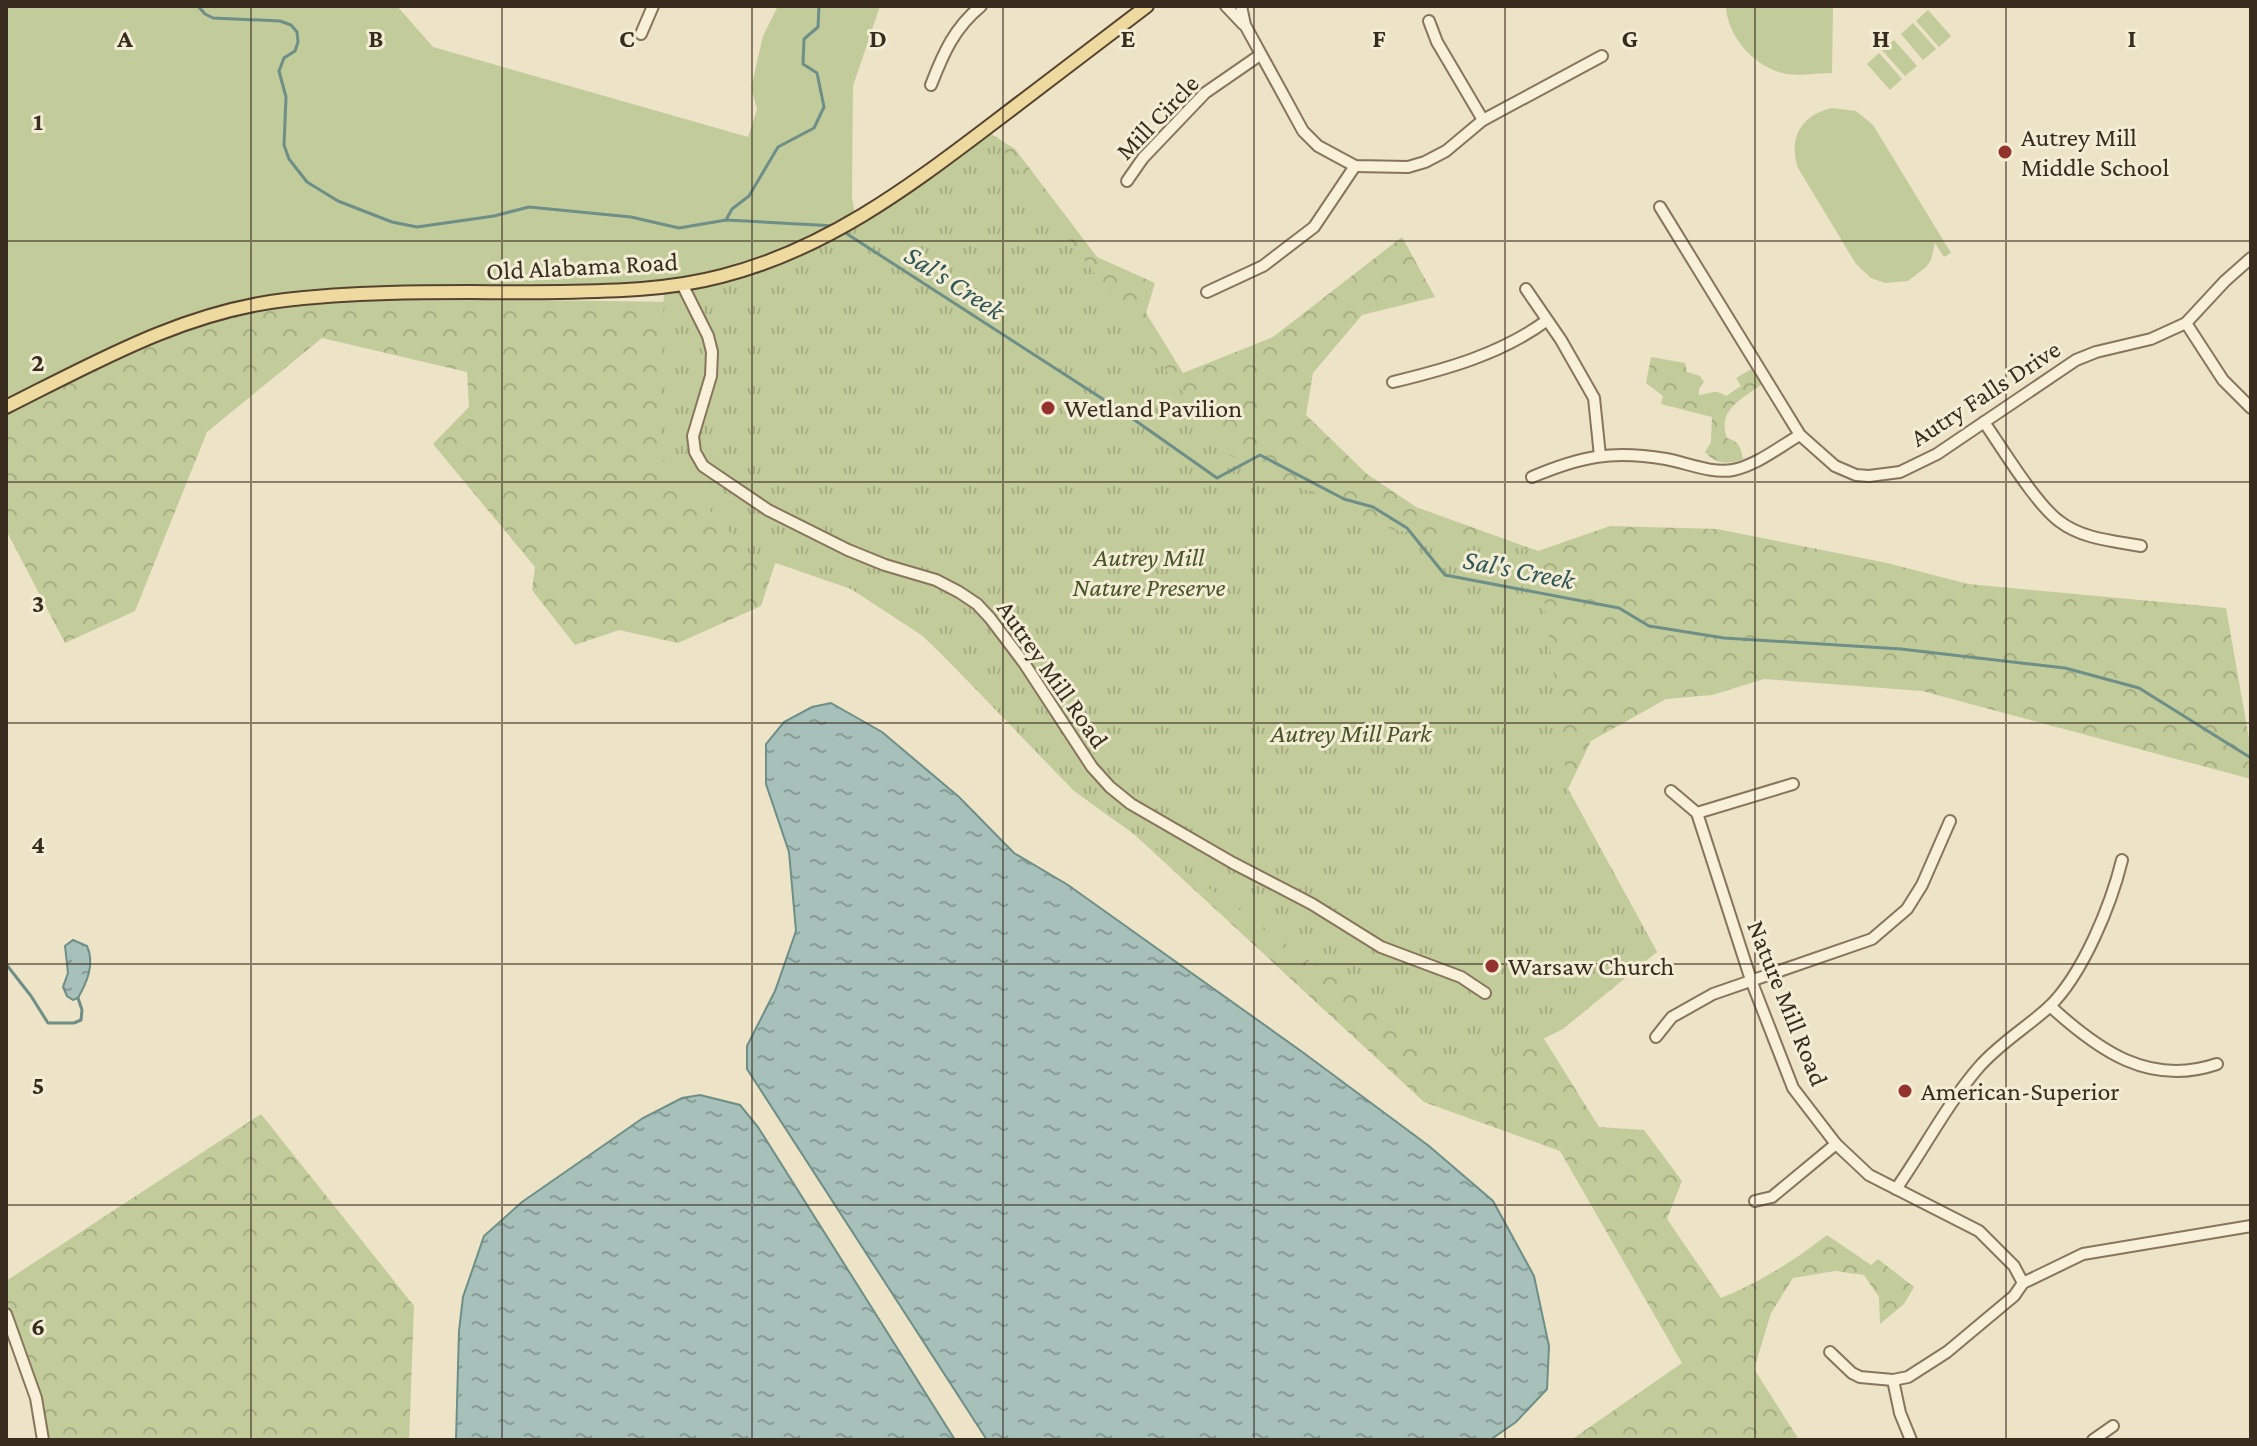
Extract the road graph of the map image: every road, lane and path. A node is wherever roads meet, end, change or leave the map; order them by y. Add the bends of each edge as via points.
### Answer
1 (653, 6) edge
2 (981, 6) edge
3 (1147, 6) edge
4 (1226, 6) edge
5 (1241, 6) edge
6 (1429, 21) dead end
7 (1245, 25) junction
8 (641, 34) dead end
9 (1260, 55) junction
10 (1602, 56) dead end
11 (931, 85) dead end
12 (1483, 120) junction
13 (1355, 166) junction
14 (1127, 181) dead end
15 (1660, 207) dead end
16 (2251, 258) edge
17 (682, 284) junction
18 (1526, 289) dead end
19 (1207, 292) dead end
20 (1546, 321) junction
21 (2186, 323) junction
22 (1393, 382) dead end
23 (6, 407) edge
24 (2251, 408) edge
25 (1984, 422) junction
26 (1800, 435) junction
27 (1600, 456) junction
28 (1532, 477) dead end
29 (2141, 546) dead end
30 (1793, 784) dead end
31 (1671, 791) dead end
32 (1697, 813) junction
33 (1950, 821) dead end
34 (2122, 860) dead end
35 (1751, 980) junction
36 (1485, 993) dead end
37 (2050, 1006) junction
38 (1656, 1037) dead end
39 (2217, 1064) dead end
40 (1836, 1144) junction
41 (1896, 1189) junction
42 (1755, 1201) dead end
43 (2251, 1226) edge
44 (2023, 1283) junction
45 (6, 1314) edge
46 (1830, 1352) dead end
47 (1893, 1380) junction
48 (2113, 1426) dead end
49 (43, 1440) edge
50 (1911, 1440) edge
51 (2093, 1440) edge

1 - 8 street
2 - 11 street via 957,29
3 - 17 main road, Old Alabama Road via 864,216 776,259
4 - 7 street
5 - 7 street
6 - 12 street
7 - 9 street
9 - 13 street via 1303,131 1318,146
9 - 14 street, Mill Circle via 1205,93
10 - 12 street
12 - 13 street via 1425,162 1408,167
13 - 19 street via 1314,227 1263,266
15 - 26 street, Autry Falls Drive
16 - 21 street, Autry Falls Drive
17 - 23 main road, Old Alabama Road via 605,291 344,295 242,307 145,338
17 - 36 street, Autrey Mill Road via 712,352 711,376 693,436 703,466 768,510 848,550 936,580 977,604 1024,663 1092,767 1131,804 1381,947 1461,977
18 - 20 street
20 - 22 street via 1496,351
20 - 27 street via 1594,398
21 - 24 street via 2223,380
21 - 25 street, Autry Falls Drive via 2151,339 2076,360
25 - 26 street, Autry Falls Drive via 1900,472 1869,476 1835,466
25 - 29 street via 2058,521 2102,539
26 - 27 street via 1731,471 1637,455
27 - 28 street via 1572,460
30 - 32 street
31 - 32 street
32 - 35 street, Nature Mill Road
33 - 35 street via 1907,909 1872,939
34 - 37 street via 2109,907 2079,966
35 - 38 street via 1672,1017
35 - 40 street, Nature Mill Road via 1793,1088
37 - 39 street via 2078,1032 2136,1065 2196,1072
37 - 41 street via 1980,1066
40 - 41 street, Nature Mill Road via 1869,1175
40 - 42 street via 1772,1197
41 - 44 street, Nature Mill Road via 1979,1231 2014,1266
43 - 44 street via 2083,1254
44 - 47 street via 1947,1352 1908,1377
45 - 49 street via 36,1398
46 - 47 street via 1860,1377
47 - 50 street
48 - 51 street

